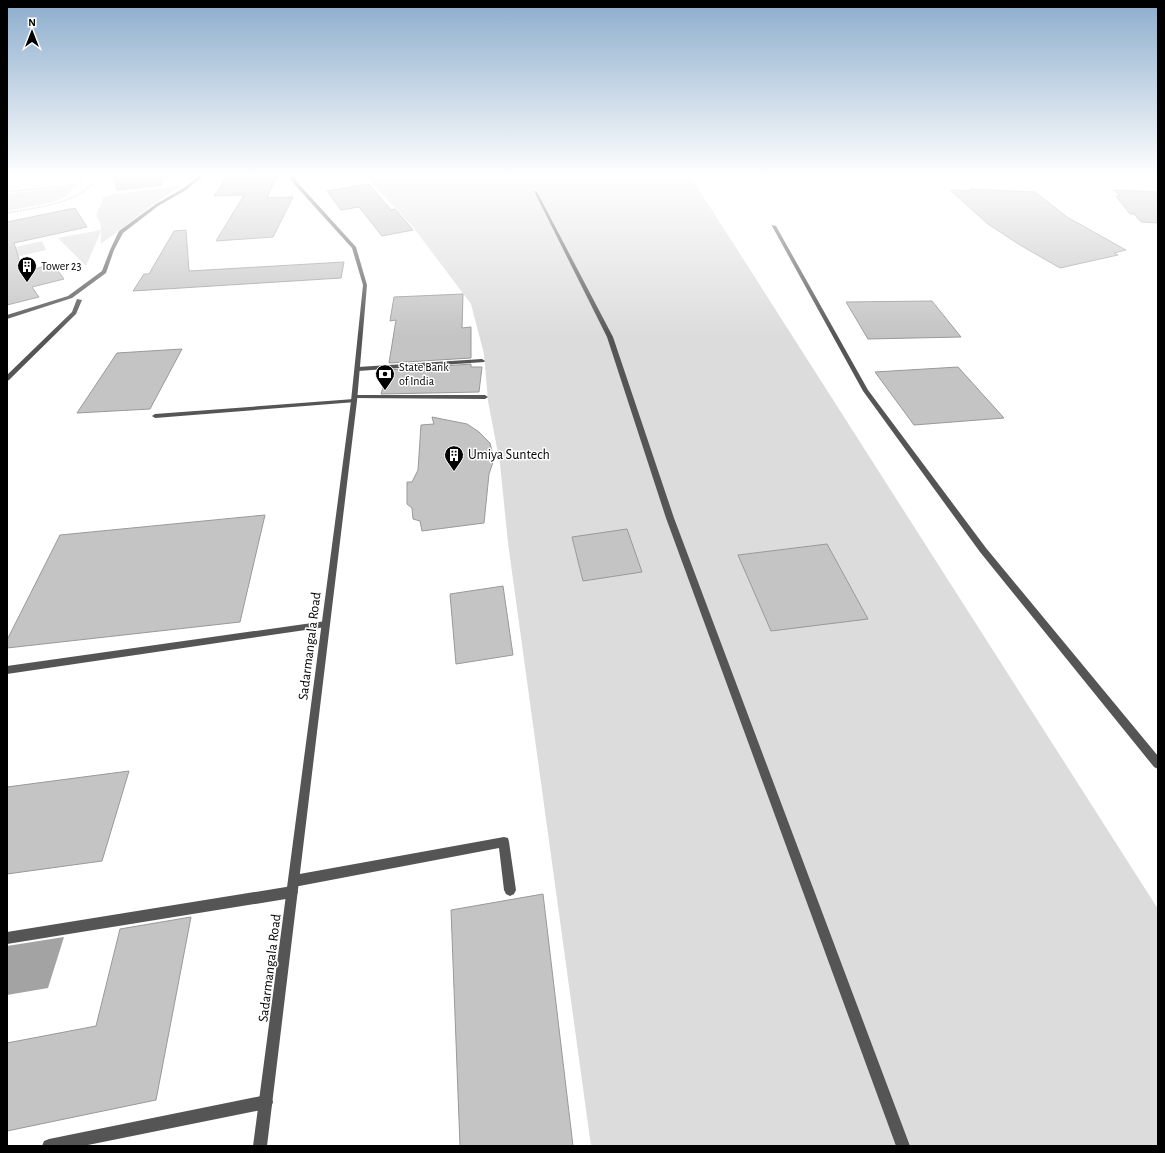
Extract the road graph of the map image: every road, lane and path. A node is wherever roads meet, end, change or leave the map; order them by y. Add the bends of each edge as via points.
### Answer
1 (127, 228) edge
2 (336, 228) edge
3 (554, 228) edge
4 (775, 228) edge
5 (79, 300) dead end
6 (7, 316) edge
7 (482, 361) dead end
8 (358, 369) junction
9 (7, 379) edge
10 (484, 397) dead end
11 (355, 399) junction
12 (155, 416) dead end
13 (326, 624) junction
14 (7, 670) edge
15 (1158, 764) edge
16 (293, 886) junction
17 (510, 890) dead end
18 (7, 938) edge
19 (266, 1102) junction
20 (49, 1146) edge
21 (260, 1146) edge
22 (903, 1146) edge

1 - 6 street via 121,232 104,272 75,294
2 - 8 street, Sadarmangala Road via 354,248 365,285
3 - 22 street via 610,337 670,518
4 - 15 street via 865,390 983,550
5 - 9 street via 74,313
7 - 8 street
8 - 11 street, Sadarmangala Road
10 - 11 street
11 - 12 street
11 - 13 street, Sadarmangala Road
13 - 14 street
13 - 16 street, Sadarmangala Road
16 - 17 street via 504,842
16 - 18 street
16 - 19 street, Sadarmangala Road
19 - 20 street
19 - 21 street, Sadarmangala Road

